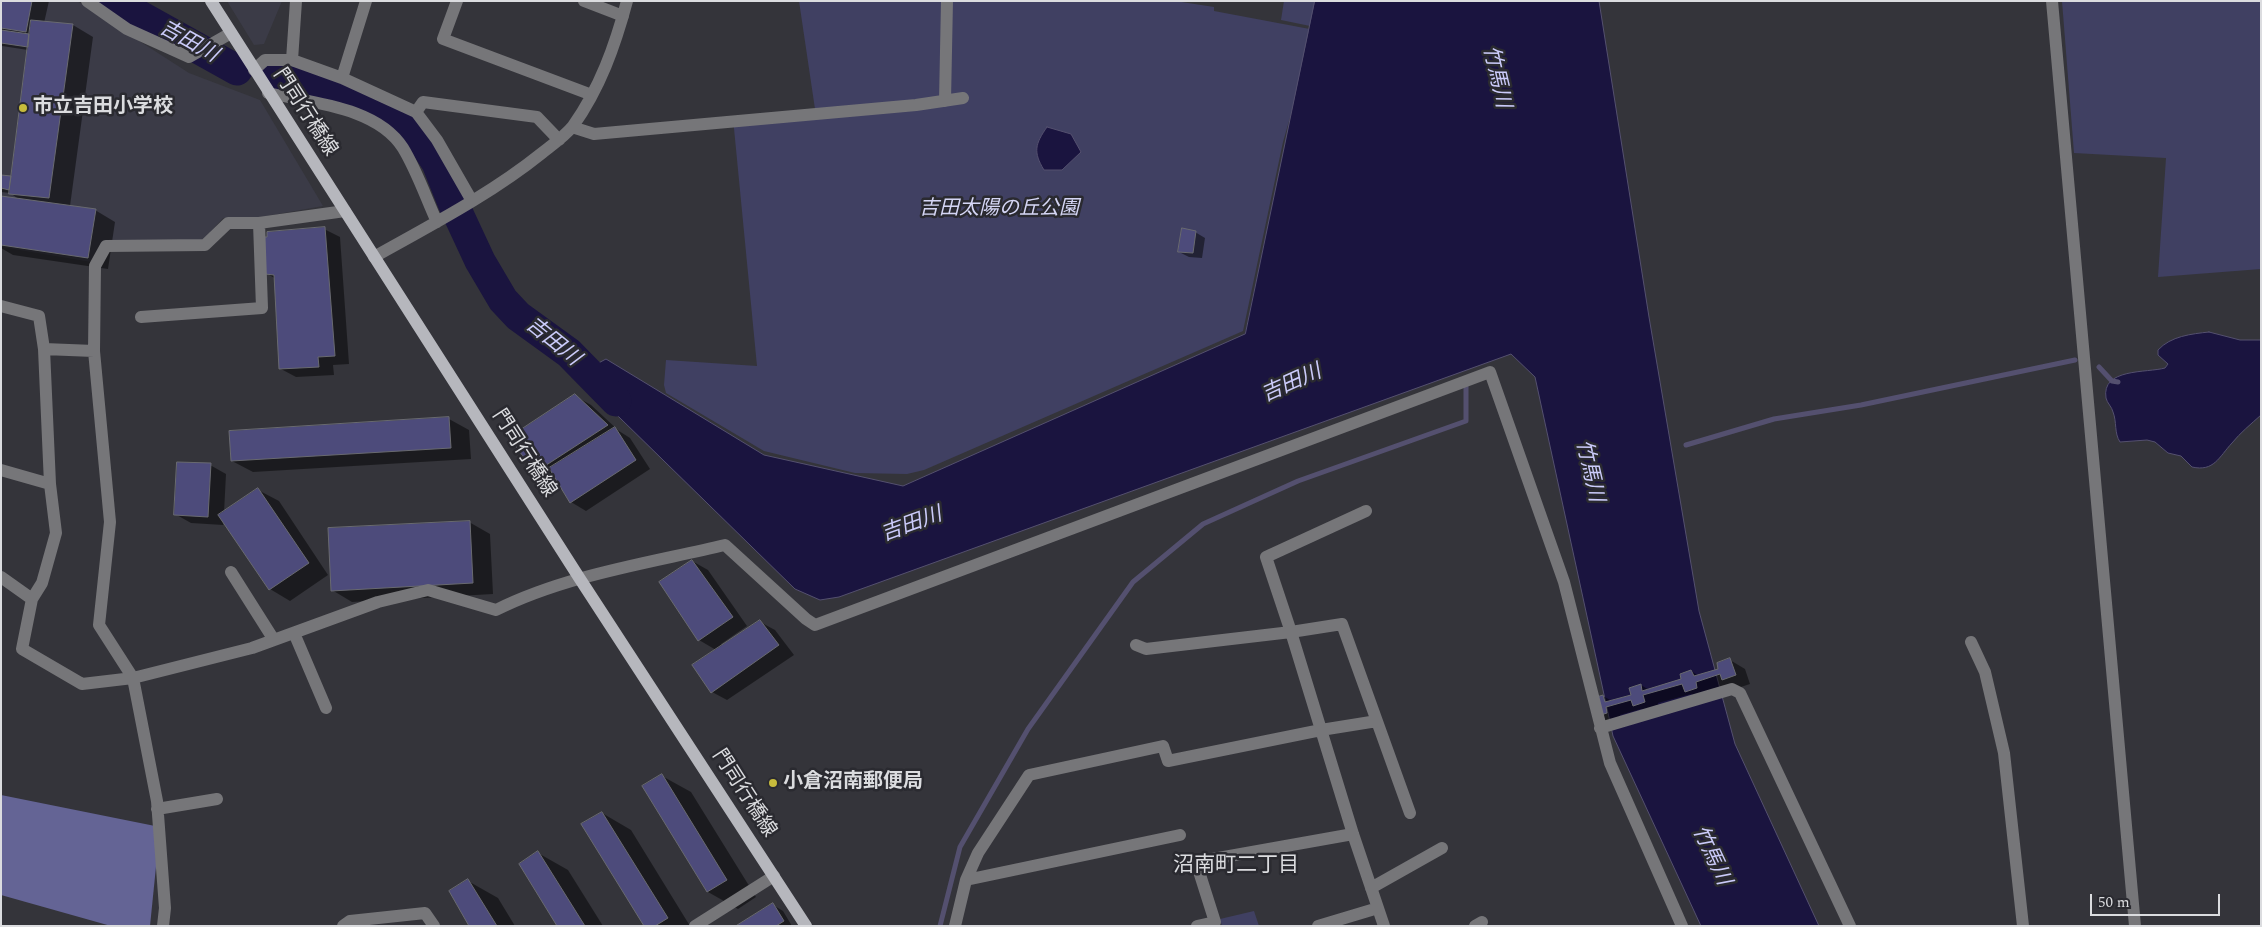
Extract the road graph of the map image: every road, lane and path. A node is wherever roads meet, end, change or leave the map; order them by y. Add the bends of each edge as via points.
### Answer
1 (88, 1) edge
2 (211, 1) edge
3 (296, 1) edge
4 (366, 1) edge
5 (457, 1) edge
6 (584, 1) edge
7 (628, 1) edge
8 (947, 1) edge
9 (2052, 1) edge
10 (623, 16) junction
11 (230, 33) junction
12 (292, 60) junction
13 (254, 70) junction
14 (342, 78) junction
15 (268, 93) junction
16 (592, 95) junction
17 (963, 98) dead end
18 (945, 101) junction
19 (416, 112) junction
20 (572, 127) junction
21 (559, 140) junction
22 (467, 204) junction
23 (345, 210) junction
24 (440, 220) junction
25 (259, 223) junction
26 (374, 257) junction
27 (1, 306) edge
28 (142, 317) dead end
29 (44, 349) junction
30 (94, 351) junction
31 (1, 470) edge
32 (50, 484) junction
33 (1366, 511) dead end
34 (231, 572) dead end
35 (1, 577) edge
36 (580, 579) junction
37 (32, 599) junction
38 (1291, 632) junction
39 (294, 633) junction
40 (274, 640) junction
41 (1971, 642) dead end
42 (1136, 645) dead end
43 (133, 678) junction
44 (326, 708) dead end
45 (1377, 721) junction
46 (1604, 727) junction
47 (1321, 730) junction
48 (217, 799) dead end
49 (157, 809) junction
50 (1410, 813) dead end
51 (1353, 834) junction
52 (1180, 835) dead end
53 (1442, 848) dead end
54 (774, 876) junction
55 (966, 880) junction
56 (1371, 888) junction
57 (1378, 908) junction
58 (163, 926) edge
59 (343, 926) edge
60 (434, 926) edge
61 (695, 926) edge
62 (806, 926) edge
63 (955, 926) edge
64 (1197, 926) edge
65 (1318, 926) edge
66 (1384, 926) edge
67 (1682, 926) edge
68 (1850, 926) edge
69 (2023, 926) edge
70 (2135, 926) edge

1 - 11 street via 127,28 189,57
2 - 11 main road, 門司行橋線
3 - 12 street
4 - 14 street
5 - 16 street via 443,39
6 - 10 street
7 - 10 street
8 - 18 street
9 - 70 street
10 - 16 street via 610,58
11 - 13 main road, 門司行橋線
12 - 13 street via 265,60
12 - 14 street
13 - 15 main road, 門司行橋線
14 - 19 street
15 - 23 main road, 門司行橋線
15 - 24 street via 347,111 391,133 403,148
16 - 20 street
17 - 18 street
18 - 20 street via 594,134
19 - 21 street via 422,102 537,117
19 - 22 street via 437,140
20 - 21 street
21 - 22 street via 523,169
22 - 24 street
23 - 25 street
23 - 26 main road, 門司行橋線
24 - 26 street
25 - 28 street via 262,308
25 - 30 street via 228,223 204,245 106,246 95,266
26 - 36 main road, 門司行橋線
27 - 29 street via 39,316
29 - 30 street
29 - 32 street
30 - 43 street via 110,522 99,625
31 - 32 street
32 - 37 street via 56,533 42,582
33 - 38 street via 1266,557
34 - 40 street
35 - 37 street
36 - 39 street via 522,597 496,610 428,590 378,602
36 - 46 street via 725,545 815,625 1490,372 1564,582
36 - 54 main road, 門司行橋線
37 - 43 street via 22,649 82,684
38 - 42 street via 1146,650
38 - 45 street via 1342,624
38 - 47 street
39 - 40 street
39 - 44 street
40 - 43 street
41 - 69 street via 1986,672 2004,753
43 - 49 street
45 - 47 street
45 - 50 street
46 - 67 street via 1610,763
46 - 68 street via 1732,689 1740,693
47 - 51 street
47 - 55 street via 1168,761 1163,746 1029,775 978,853
48 - 49 street
49 - 58 street via 165,908
51 - 56 street
51 - 64 street via 1196,862 1215,922
52 - 55 street
53 - 56 street
54 - 61 street
54 - 62 main road, 門司行橋線
55 - 63 street
56 - 57 street
57 - 65 street
57 - 66 street
59 - 60 street via 350,921 425,913

